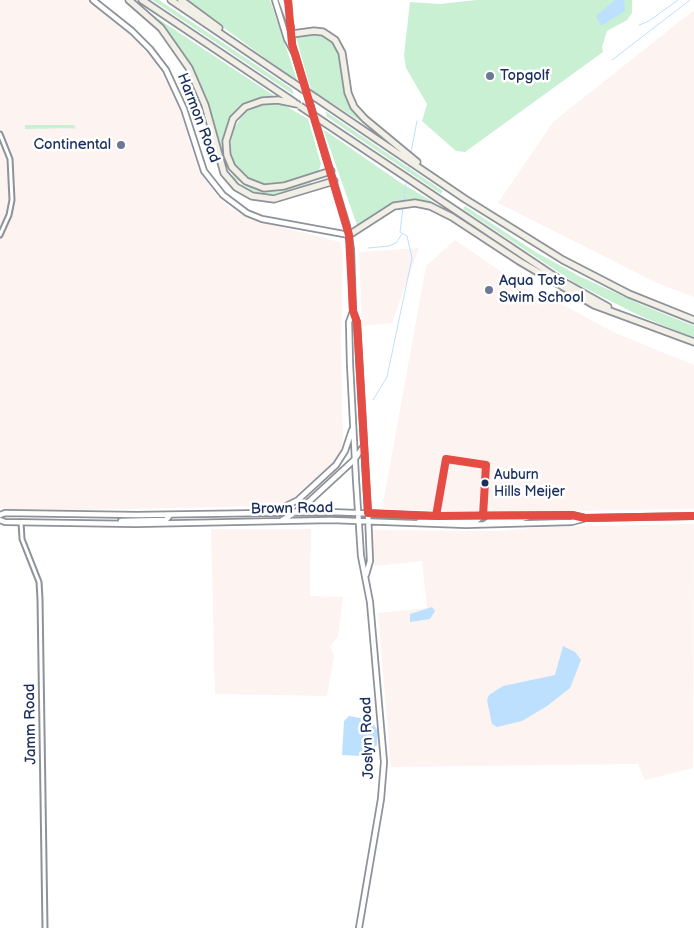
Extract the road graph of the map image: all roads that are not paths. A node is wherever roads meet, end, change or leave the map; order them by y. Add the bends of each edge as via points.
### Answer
1 (93, 0) edge
2 (129, 0) edge
3 (142, 0) edge
4 (171, 0) edge
5 (181, 0) edge
6 (275, 0) edge
7 (281, 0) edge
8 (288, 0) edge
9 (291, 26) junction
10 (292, 34) junction
11 (232, 39) junction
12 (292, 44) junction
13 (298, 105) junction
14 (0, 134) edge
15 (422, 168) junction
16 (331, 171) junction
17 (334, 181) junction
18 (0, 235) edge
19 (350, 235) junction
20 (353, 311) junction
21 (618, 313) junction
22 (694, 320) edge
23 (694, 342) edge
24 (353, 427) junction
25 (364, 443) junction
26 (354, 460) junction
27 (23, 513) junction
28 (268, 513) junction
29 (296, 513) junction
30 (358, 513) junction
31 (368, 513) junction
32 (170, 514) junction
33 (0, 515) edge
34 (537, 515) junction
35 (483, 516) junction
36 (694, 516) edge
37 (585, 518) junction
38 (0, 520) edge
39 (21, 522) junction
40 (280, 522) junction
41 (358, 522) junction
42 (368, 522) junction
43 (112, 523) junction
44 (413, 524) junction
45 (484, 525) junction
46 (366, 576) junction
47 (45, 928) edge
48 (359, 928) edge

1 - 19 main road, Harmon Road via 132,31 166,70 184,109 204,171 223,195 247,213 262,218
2 - 17 highway via 161,28 189,68 205,105 224,173 232,183 252,196 274,199
3 - 13 highway
4 - 11 highway
5 - 11 highway
6 - 12 main road, Joslyn Road
7 - 9 main road, Joslyn Road
8 - 9 main road
9 - 10 main road, Joslyn Road
10 - 12 main road, Joslyn Road
10 - 15 highway via 323,32 335,40 342,53 348,93 354,107
11 - 15 highway, bridge
12 - 16 main road, Joslyn Road
13 - 16 highway via 268,100 253,103 239,113 226,141 232,167 246,181 264,188 284,186
13 - 21 highway, bridge via 560,280
14 - 18 street via 10,159 12,200
15 - 22 highway via 563,260 629,294
16 - 17 main road, Joslyn Road
17 - 19 main road, Joslyn Road
19 - 20 main road, Joslyn Road
19 - 21 highway via 394,206 415,203 430,206 594,305
20 - 24 main road, Joslyn Road via 349,334
20 - 25 main road, Joslyn Road via 357,322
21 - 23 highway
24 - 26 main road, Joslyn Road
24 - 28 main road via 336,465 298,500
25 - 26 main road
25 - 31 main road, Joslyn Road
26 - 29 main road
26 - 30 main road, Joslyn Road
27 - 32 main road, Brown Road
27 - 33 main road, Brown Road
27 - 39 main road
28 - 29 main road, Brown Road
28 - 32 main road, Brown Road
29 - 30 main road, Brown Road
29 - 40 main road
30 - 31 main road, Brown Road
30 - 41 main road, Joslyn Road
31 - 35 main road, Brown Road
31 - 42 main road, Joslyn Road
32 - 43 main road via 166,520
34 - 35 main road, Brown Road
34 - 37 main road, Brown Road
34 - 45 main road via 514,521 489,521
35 - 44 main road via 476,521
35 - 45 main road
36 - 37 main road, Brown Road
37 - 45 main road, Brown Road via 572,522
38 - 39 main road, Brown Road
39 - 43 main road, Brown Road
39 - 47 street, Jamm Road via 22,538 40,590
40 - 41 main road, Brown Road
40 - 43 main road, Brown Road
41 - 42 main road, Brown Road
41 - 46 main road, Joslyn Road
42 - 44 main road, Brown Road
42 - 46 main road, Joslyn Road via 370,562
44 - 45 main road, Brown Road
46 - 48 main road, Joslyn Road via 384,762 380,806

